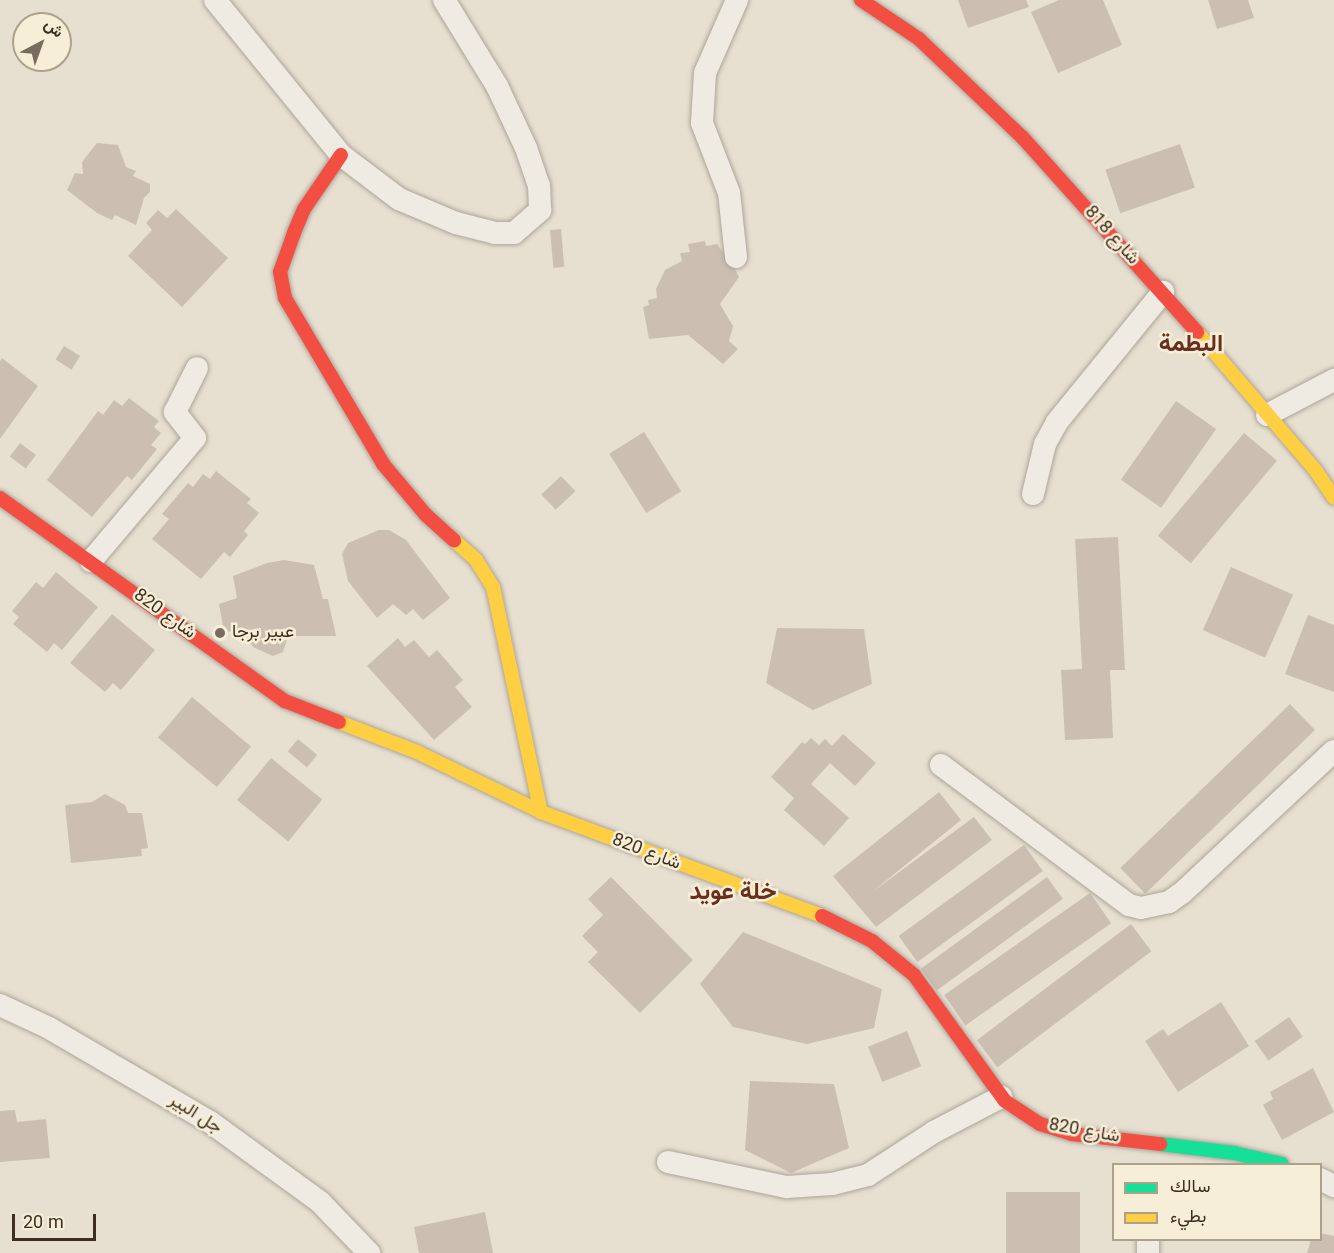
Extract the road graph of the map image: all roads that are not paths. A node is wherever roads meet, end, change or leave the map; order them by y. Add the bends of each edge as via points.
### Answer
1 (215, 0) edge
2 (444, 0) edge
3 (737, 0) edge
4 (861, 0) edge
5 (341, 155) junction
6 (736, 257) dead end
7 (1163, 292) junction
8 (197, 368) dead end
9 (1334, 380) edge
10 (1267, 415) junction
11 (1034, 494) dead end
12 (0, 498) edge
13 (1334, 498) edge
14 (91, 561) junction
15 (1334, 751) edge
16 (941, 765) dead end
17 (541, 812) junction
18 (0, 1005) edge
19 (1001, 1097) junction
20 (1167, 1155) edge
21 (668, 1162) dead end
22 (1269, 1163) edge
23 (369, 1253) edge

1 - 5 street
2 - 5 street via 497,86 526,148 539,186 540,210 514,233 495,233 456,223 399,199
3 - 6 street via 705,73 702,123 729,194
4 - 7 street, شارع 818 via 919,39 960,74
5 - 17 street via 304,209 294,233 280,272 285,298 383,464 426,515 476,560 493,587
7 - 10 street, شارع 818
7 - 11 street via 1057,422 1042,453
8 - 14 street via 175,412 195,438
9 - 10 street
10 - 13 street, شارع 818
12 - 14 street, شارع 820
14 - 17 street, شارع 820 via 285,701 417,753
15 - 16 street via 1182,893 1169,902 1141,909 1129,905
17 - 19 street, شارع 820 via 709,878 823,916 872,941 914,975
18 - 23 street, جل البير via 49,1028 210,1122 320,1202
19 - 20 street, شارع 820 via 1040,1124
19 - 21 street via 934,1132 868,1175 832,1184 787,1187
20 - 22 street, شارع 820

